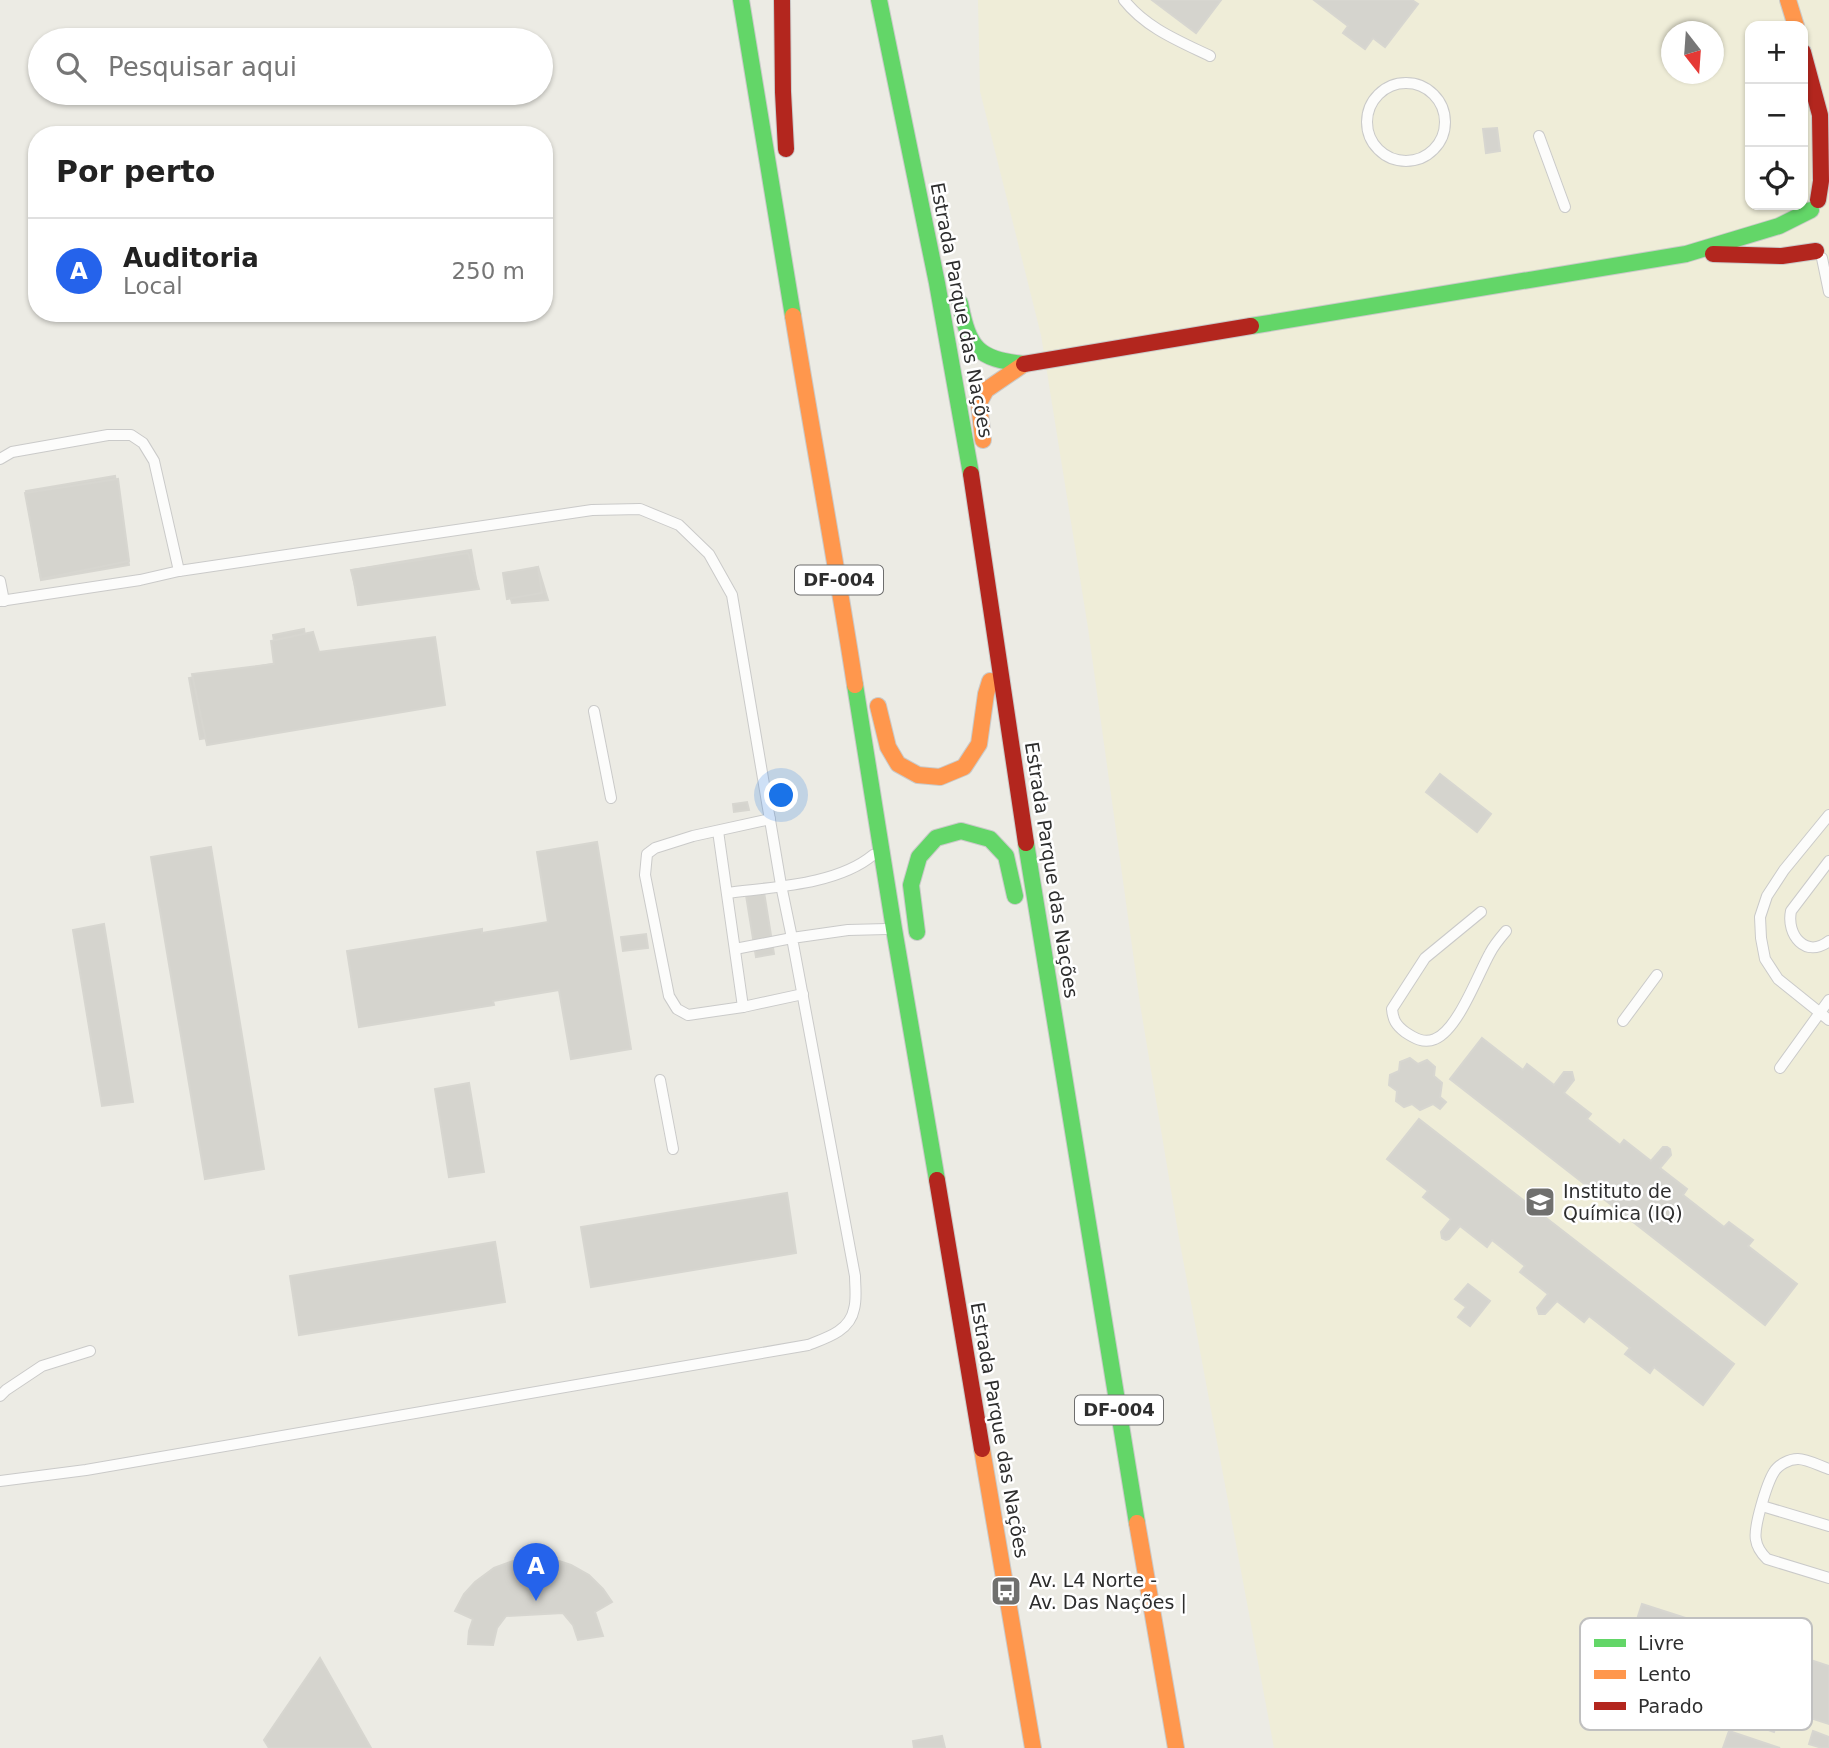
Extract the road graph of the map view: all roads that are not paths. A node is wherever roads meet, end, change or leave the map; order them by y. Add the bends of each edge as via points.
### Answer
1 (741, 0) edge
2 (782, 0) edge
3 (880, 0) edge
4 (1124, 0) edge
5 (1788, 0) edge
6 (1794, 21) edge
7 (1210, 56) dead end
8 (1808, 68) edge
9 (1434, 94) joint
10 (899, 97) junction
11 (920, 118) dead end
12 (1825, 121) edge
13 (1539, 136) dead end
14 (787, 163) dead end
15 (1819, 200) edge
16 (789, 202) dead end
17 (1565, 207) dead end
18 (1817, 248) edge
19 (1686, 254) junction
20 (957, 285) dead end
21 (1829, 292) edge
22 (793, 313) junction
23 (1024, 364) junction
24 (984, 451) dead end
25 (0, 459) edge
26 (830, 524) junction
27 (849, 557) dead end
28 (178, 571) junction
29 (0, 581) edge
30 (2, 601) edge
31 (1011, 627) dead end
32 (999, 663) junction
33 (875, 692) dead end
34 (594, 711) dead end
35 (611, 797) dead end
36 (1829, 815) edge
37 (770, 819) junction
38 (718, 831) junction
39 (881, 848) junction
40 (1829, 861) edge
41 (781, 885) junction
42 (727, 893) junction
43 (1481, 912) dead end
44 (1019, 916) dead end
45 (894, 929) junction
46 (1506, 931) dead end
47 (792, 938) junction
48 (1829, 941) edge
49 (919, 946) dead end
50 (735, 949) junction
51 (1657, 975) dead end
52 (803, 994) junction
53 (1829, 1000) edge
54 (1037, 1003) dead end
55 (743, 1007) junction
56 (1820, 1012) junction
57 (1829, 1020) edge
58 (1623, 1021) dead end
59 (932, 1058) dead end
60 (1780, 1068) dead end
61 (1062, 1073) junction
62 (660, 1080) dead end
63 (927, 1120) junction
64 (673, 1149) dead end
65 (90, 1351) dead end
66 (0, 1396) edge
67 (1829, 1469) edge
68 (0, 1481) edge
69 (1762, 1506) junction
70 (1829, 1526) edge
71 (1829, 1578) edge
72 (1157, 1640) junction
73 (1184, 1704) dead end
74 (1033, 1748) edge
75 (1176, 1748) edge

1 - 22 main road, Estrada Parque das Nações / DF-004
2 - 14 main road
3 - 10 main road, Estrada Parque das Nações / DF-004
4 - 7 lane via 1161,33
5 - 6 main road
8 - 12 main road
9 - 9 lane via 1410,83 1385,89 1376,98 1367,121 1369,134 1384,155 1409,161 1432,151 1445,130 1445,117
10 - 11 main road
10 - 32 main road, Estrada Parque das Nações / DF-004 via 961,412
12 - 15 main road
13 - 17 lane
15 - 18 main road via 1808,224
15 - 19 main road via 1779,226
16 - 22 main road
18 - 19 main road via 1782,256
18 - 21 lane
19 - 23 main road
20 - 23 main road via 964,325 975,349 1000,361
22 - 26 main road, Estrada Parque das Nações / DF-004
23 - 24 main road via 986,390 979,403
25 - 28 lane via 12,452 131,435 143,443 154,461
26 - 27 main road
26 - 39 main road, Estrada Parque das Nações / DF-004
28 - 30 lane
28 - 37 lane via 592,510 640,509 679,525 709,554 732,595
29 - 30 lane
31 - 32 main road
32 - 33 main road via 986,694 979,744 964,767 940,777 918,775 898,764 888,747
32 - 61 main road, Estrada Parque das Nações / DF-004
34 - 35 lane
36 - 56 lane via 1784,870 1760,917 1765,959 1778,979
37 - 38 lane
37 - 41 lane
38 - 42 lane
38 - 55 lane via 655,848 647,854 645,875 668,996 677,1009 688,1015
39 - 41 lane via 862,864 840,873
39 - 45 main road, Estrada Parque das Nações / DF-004
40 - 48 lane via 1791,911 1790,919 1794,935 1809,948
41 - 42 lane
41 - 47 lane
42 - 50 lane
43 - 46 lane via 1425,958 1392,1009 1397,1026 1423,1041 1441,1036 1465,1004 1491,950
44 - 49 main road via 1006,856 990,839 961,831 936,838 919,857 911,885
45 - 47 lane
45 - 63 main road, Estrada Parque das Nações / DF-004
47 - 50 lane
47 - 52 lane
50 - 55 lane
51 - 58 lane
52 - 55 lane
52 - 68 lane via 855,1276 854,1310 836,1335 808,1345
53 - 56 lane
54 - 61 main road
56 - 57 lane
56 - 60 lane
59 - 63 main road
61 - 72 main road, Estrada Parque das Nações / DF-004
62 - 64 lane
63 - 74 main road, Estrada Parque das Nações / DF-004
65 - 66 lane via 42,1366
67 - 69 lane via 1798,1459 1780,1465
69 - 70 lane
69 - 71 lane via 1756,1529 1761,1553 1767,1559
72 - 73 main road
72 - 75 main road, Estrada Parque das Nações / DF-004

